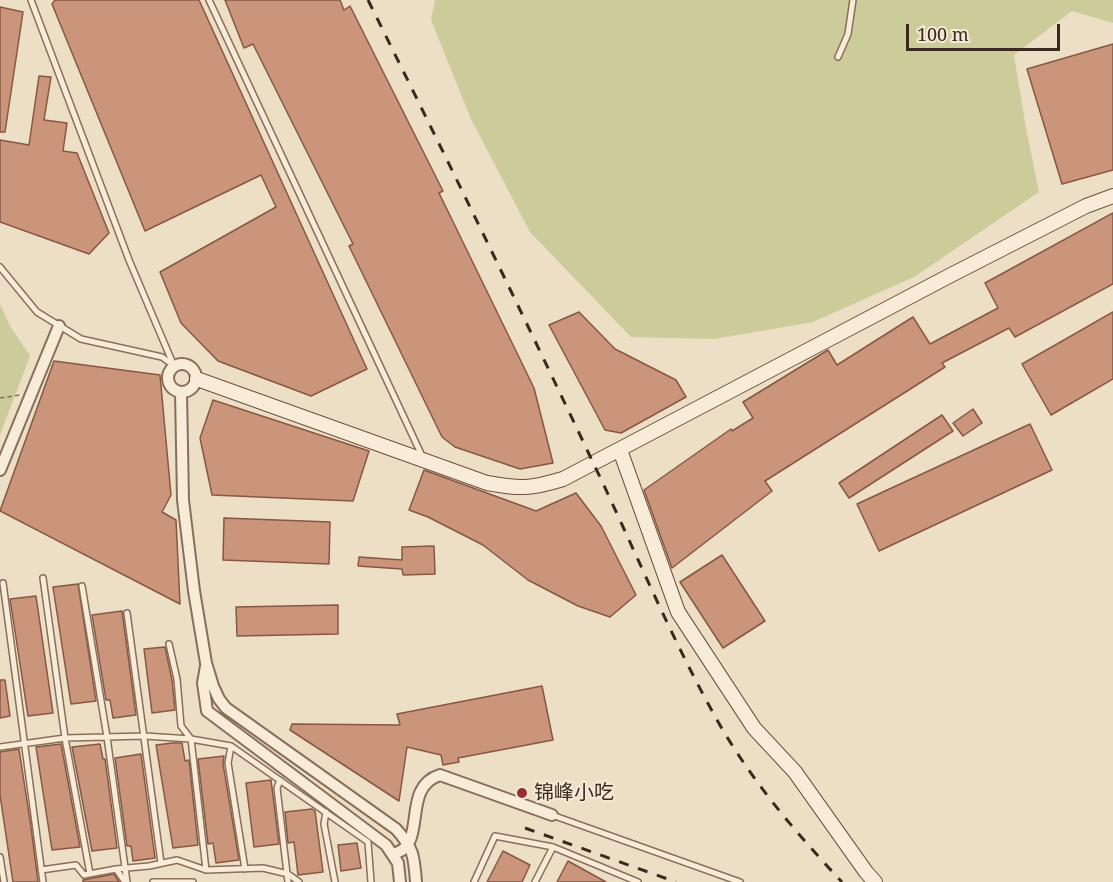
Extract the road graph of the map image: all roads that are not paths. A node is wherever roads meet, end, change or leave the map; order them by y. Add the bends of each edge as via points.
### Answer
1 (31, 0) edge
2 (209, 0) edge
3 (853, 0) edge
4 (838, 57) dead end
5 (1113, 196) edge
6 (0, 267) edge
7 (59, 326) junction
8 (174, 366) junction
9 (196, 379) junction
10 (182, 392) junction
11 (620, 450) junction
12 (424, 460) junction
13 (0, 470) edge
14 (43, 578) dead end
15 (3, 583) dead end
16 (82, 586) dead end
17 (127, 613) dead end
18 (169, 644) dead end
19 (206, 663) junction
20 (145, 736) junction
21 (107, 737) junction
22 (64, 738) junction
23 (191, 739) junction
24 (25, 743) junction
25 (231, 746) junction
26 (0, 747) edge
27 (280, 780) junction
28 (326, 812) junction
29 (552, 815) joint
30 (411, 838) junction
31 (553, 847) junction
32 (392, 854) junction
33 (0, 857) edge
34 (161, 864) junction
35 (125, 868) junction
36 (116, 869) junction
37 (245, 869) junction
38 (41, 870) junction
39 (206, 870) junction
40 (288, 874) junction
41 (87, 875) junction
42 (4, 882) edge
43 (43, 882) edge
44 (85, 882) edge
45 (126, 882) edge
46 (153, 882) edge
47 (166, 882) edge
48 (193, 882) edge
49 (288, 882) edge
50 (299, 882) edge
51 (335, 882) edge
52 (371, 882) edge
53 (400, 882) edge
54 (416, 882) edge
55 (474, 882) edge
56 (535, 882) edge
57 (638, 882) edge
58 (740, 882) edge
59 (875, 882) edge

1 - 8 lane via 129,260
2 - 12 lane
3 - 4 lane via 848,34
5 - 11 street via 1003,248
6 - 7 lane via 37,312
7 - 8 lane via 81,339 162,357
7 - 13 street
8 - 9 street via 187,365 194,370
8 - 10 street via 168,382
9 - 10 street via 190,390
9 - 12 street
10 - 19 street via 183,500
11 - 12 street via 563,480 518,489 487,483
11 - 59 street via 678,612 754,729 795,772
14 - 22 lane
15 - 24 lane
16 - 21 lane
17 - 20 lane
18 - 23 lane via 177,679 180,726
19 - 30 street via 216,693 226,708
19 - 32 street via 207,711 386,844
20 - 21 lane
20 - 23 lane
20 - 34 lane
21 - 22 lane
21 - 35 lane
22 - 24 lane
22 - 41 lane
23 - 25 lane
23 - 39 lane
24 - 26 lane
24 - 38 lane
25 - 27 lane
25 - 37 lane via 228,763
27 - 28 lane
27 - 40 lane via 277,788
28 - 51 lane via 324,824
28 - 52 lane via 368,842
29 - 30 street via 440,776 426,782 420,793
29 - 58 lane
30 - 32 street via 400,853
30 - 54 street
31 - 55 lane via 495,836
31 - 56 lane
31 - 57 lane
32 - 53 street via 398,863
33 - 42 lane
34 - 35 lane
34 - 39 lane via 177,860
35 - 36 lane
35 - 45 lane
36 - 41 lane
36 - 45 lane
37 - 39 lane
37 - 40 lane via 263,868
38 - 41 lane via 76,865
38 - 43 lane
40 - 49 lane
40 - 50 lane
41 - 44 lane
46 - 47 lane
47 - 48 lane

